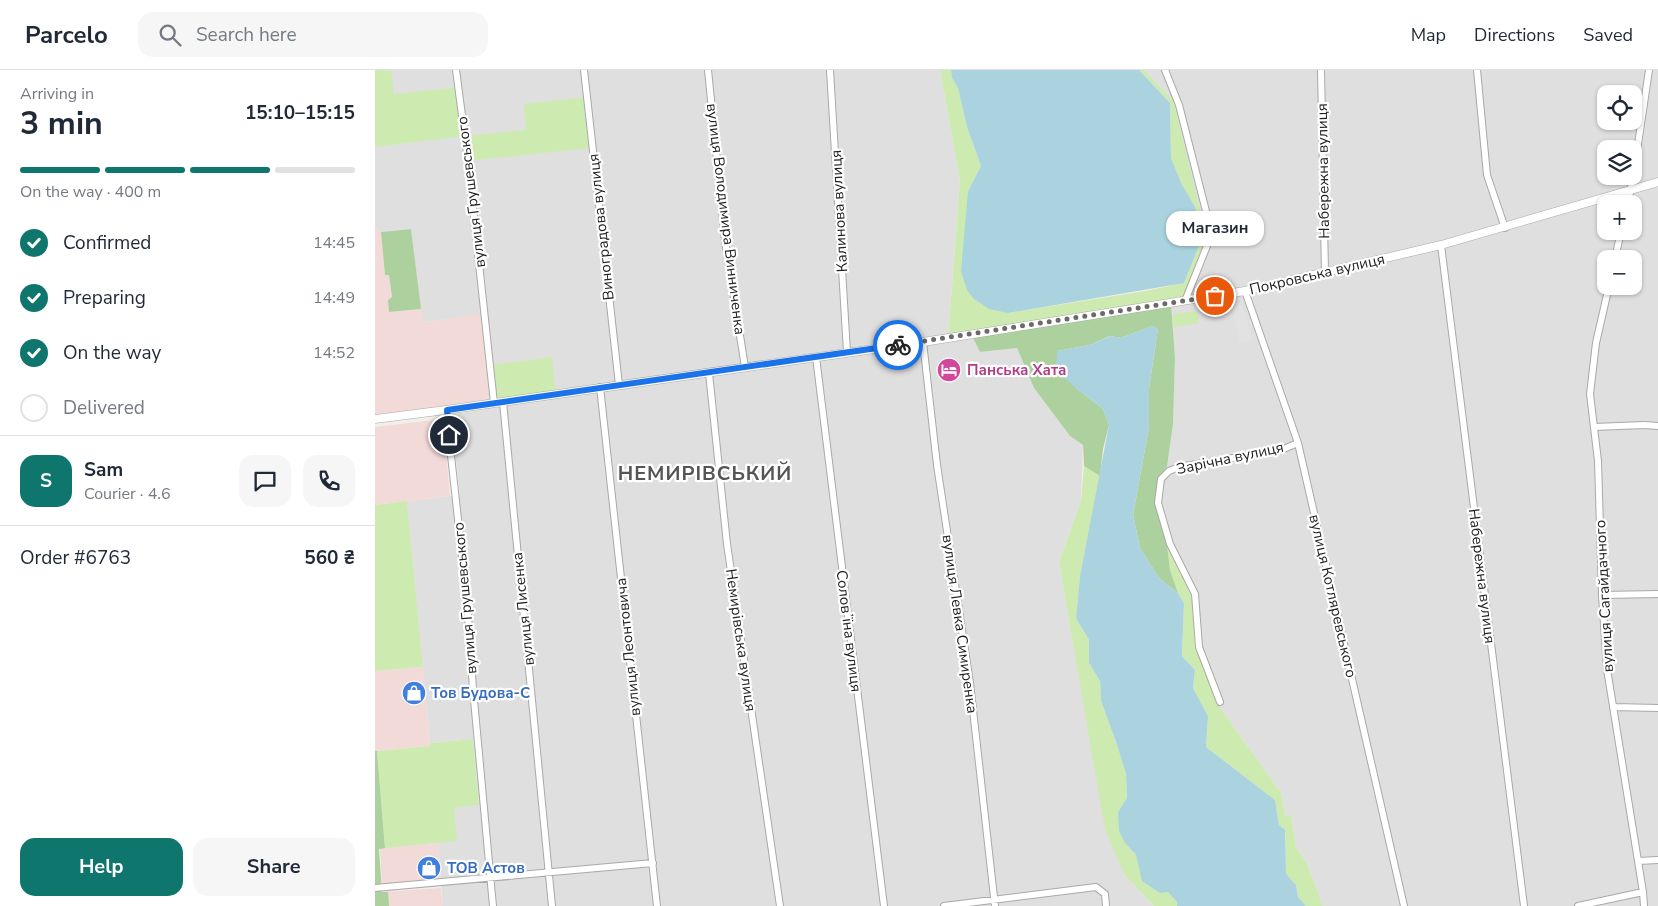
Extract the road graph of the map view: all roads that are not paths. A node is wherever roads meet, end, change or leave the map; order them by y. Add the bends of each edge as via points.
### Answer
1 (456, 70) edge
2 (584, 70) edge
3 (708, 70) edge
4 (830, 70) edge
5 (1165, 70) edge
6 (1321, 70) edge
7 (1477, 70) edge
8 (1649, 70) edge
9 (1638, 140) edge
10 (1658, 182) edge
11 (1632, 185) edge
12 (1631, 190) junction
13 (1630, 195) edge
14 (1505, 228) junction
15 (1441, 245) junction
16 (1325, 273) junction
17 (1245, 291) junction
18 (1607, 295) edge
19 (1185, 301) junction
20 (923, 342) junction
21 (847, 352) junction
22 (815, 357) junction
23 (745, 367) junction
24 (709, 373) junction
25 (619, 385) junction
26 (600, 387) junction
27 (503, 402) junction
28 (494, 403) junction
29 (447, 410) junction
30 (375, 419) edge
31 (1658, 426) edge
32 (1594, 427) junction
33 (1297, 443) junction
34 (1658, 594) edge
35 (1602, 595) junction
36 (1220, 702) dead end
37 (1613, 707) junction
38 (1658, 708) edge
39 (1638, 860) junction
40 (1658, 860) edge
41 (653, 863) junction
42 (550, 873) junction
43 (491, 878) junction
44 (375, 888) edge
45 (1643, 892) junction
46 (995, 903) edge
47 (493, 906) edge
48 (553, 906) edge
49 (657, 906) edge
50 (780, 906) edge
51 (884, 906) edge
52 (944, 906) edge
53 (1106, 906) edge
54 (1405, 906) edge
55 (1523, 906) edge
56 (1578, 906) edge
57 (1644, 906) edge

1 - 28 street, вулиця Грушевського
2 - 25 street, Виноградова вулиця
3 - 23 street, вулиця Володимира Винниченка via 725,240
4 - 21 street, Калинова вулиця
5 - 19 street via 1179,106 1209,223 1209,240
6 - 16 street, Набережна вулиця
7 - 14 street via 1486,169
8 - 9 street
10 - 12 street, Покровська вулиця
11 - 12 street
12 - 13 street
12 - 14 street, Покровська вулиця
14 - 15 street, Покровська вулиця
15 - 16 street, Покровська вулиця
15 - 55 street, Набережна вулиця
16 - 17 street, Покровська вулиця
17 - 19 street, Покровська вулиця
17 - 33 street, вулиця Котляревського
18 - 32 street, вулиця Сагайдачного via 1596,343 1590,394
19 - 20 street, Покровська вулиця
20 - 21 street, Покровська вулиця
20 - 46 street, вулиця Левка Симиренка via 937,465 970,683
21 - 22 street, Покровська вулиця
22 - 23 street, Покровська вулиця
22 - 51 street, Соловʼїна вулиця
23 - 24 street, Покровська вулиця
24 - 25 street, Покровська вулиця
24 - 50 street, Немирівська вулиця via 727,544
25 - 26 street, Покровська вулиця
26 - 27 street, Покровська вулиця
26 - 41 street, вулиця Леонтовича
27 - 28 street, Покровська вулиця
27 - 42 street, вулиця Лисенка
28 - 29 street, Покровська вулиця
29 - 30 street, Покровська вулиця
29 - 43 street, вулиця Грушевського
31 - 32 street
32 - 35 street, вулиця Сагайдачного
33 - 36 street, Зарічна вулиця via 1281,450 1179,467 1161,479 1158,503 1170,544 1195,594 1199,648
33 - 54 street, вулиця Котляревського
34 - 35 street
35 - 37 street, вулиця Сагайдачного
37 - 38 street
37 - 39 street, вулиця Сагайдачного
39 - 40 street
39 - 45 street, вулиця Сагайдачного
41 - 42 street
41 - 49 street, вулиця Леонтовича
42 - 43 street
42 - 48 street, вулиця Лисенка
43 - 44 street
43 - 47 street, вулиця Грушевського
45 - 56 street
45 - 57 street, вулиця Сагайдачного
46 - 52 street
46 - 53 street via 1096,887 1105,894

